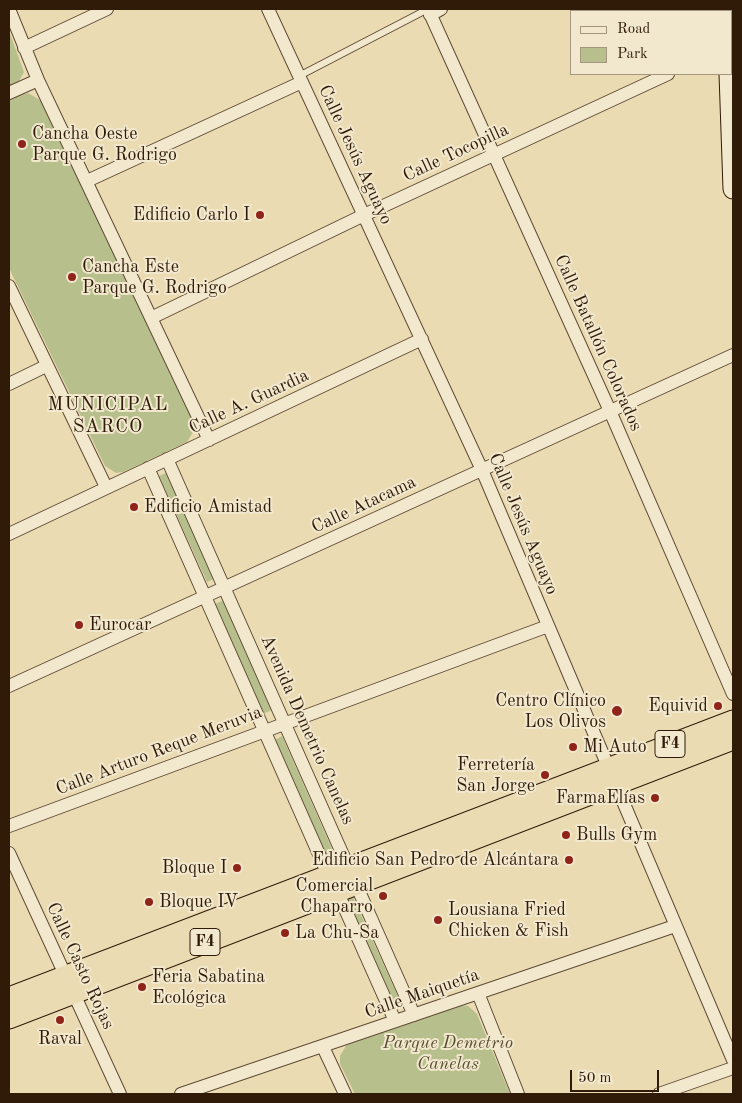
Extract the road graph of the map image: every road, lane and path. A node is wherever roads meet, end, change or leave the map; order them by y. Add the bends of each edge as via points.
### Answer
1 (9, 9) edge
2 (107, 9) edge
3 (268, 9) edge
4 (432, 10) edge
5 (24, 48) junction
6 (666, 75) edge
7 (728, 75) edge
8 (300, 79) junction
9 (38, 80) junction
10 (9, 93) edge
11 (493, 154) junction
12 (87, 181) junction
13 (733, 189) edge
14 (364, 215) junction
15 (9, 286) edge
16 (152, 318) junction
17 (422, 339) junction
18 (733, 355) edge
19 (46, 366) junction
20 (9, 384) edge
21 (610, 411) junction
22 (210, 440) junction
23 (167, 459) junction
24 (148, 468) junction
25 (482, 470) junction
26 (106, 487) junction
27 (9, 534) edge
28 (224, 588) junction
29 (205, 596) junction
30 (548, 626) junction
31 (9, 686) edge
32 (733, 694) edge
33 (733, 721) edge
34 (284, 723) junction
35 (264, 731) junction
36 (733, 739) edge
37 (612, 777) junction
38 (9, 826) edge
39 (9, 853) edge
40 (342, 879) junction
41 (675, 926) junction
42 (70, 985) junction
43 (478, 993) junction
44 (9, 998) edge
45 (414, 1015) junction
46 (9, 1018) edge
47 (395, 1022) junction
48 (323, 1046) junction
49 (733, 1060) edge
50 (733, 1068) edge
51 (120, 1094) edge
52 (181, 1094) edge
53 (345, 1094) edge
54 (518, 1094) edge
55 (659, 1094) edge

1 - 5 street
2 - 5 street
3 - 8 street, Calle Jesús Aguayo
4 - 8 lane
4 - 11 street, Calle Batallón Colorados
5 - 9 street
6 - 11 street, Calle Tocopilla
7 - 13 main road
8 - 12 street
8 - 14 street, Calle Jesús Aguayo
9 - 10 street
9 - 12 street
11 - 14 street, Calle Tocopilla
11 - 21 street, Calle Batallón Colorados
12 - 16 street
14 - 16 street, Calle Tocopilla
14 - 17 street, Calle Jesús Aguayo
15 - 19 street
16 - 22 street
17 - 22 street, Calle A. Guardia
17 - 25 street, Calle Jesús Aguayo
18 - 21 street, Calle Atacama
19 - 20 street
19 - 26 street
21 - 25 street, Calle Atacama
21 - 32 street, Calle Batallón Colorados
22 - 23 street, Calle A. Guardia
23 - 24 street, Calle A. Guardia
23 - 28 street, Avenida Demetrio Canelas
24 - 26 street, Calle A. Guardia
24 - 29 street, Avenida Demetrio Canelas
25 - 28 street, Calle Atacama
25 - 30 street, Calle Jesús Aguayo
26 - 27 street, Calle A. Guardia
28 - 29 street, Calle Atacama
28 - 34 street, Avenida Demetrio Canelas
29 - 31 street, Calle Atacama
29 - 35 street, Avenida Demetrio Canelas
30 - 34 street, Calle Arturo Reque Meruvia
30 - 37 street, Calle Jesús Aguayo
33 - 37 highway, F4
34 - 35 street, Calle Arturo Reque Meruvia
34 - 40 street, Avenida Demetrio Canelas
35 - 38 street, Calle Arturo Reque Meruvia
35 - 40 street, Avenida Demetrio Canelas
36 - 37 highway, F4
37 - 40 highway, F4
37 - 41 street, Calle Jesús Aguayo
39 - 42 street, Calle Casto Rojas
40 - 42 highway, F4
40 - 45 street, Avenida Demetrio Canelas
40 - 47 street, Avenida Demetrio Canelas
41 - 43 street, Calle Maiquetía
41 - 49 street, Calle Jesús Aguayo
42 - 44 highway, F4
42 - 46 highway, F4
42 - 51 street, Calle Casto Rojas
43 - 45 street, Calle Maiquetía
43 - 54 street
45 - 47 street, Calle Maiquetía
47 - 48 street, Calle Maiquetía
48 - 52 street, Calle Maiquetía
48 - 53 street
50 - 55 street

